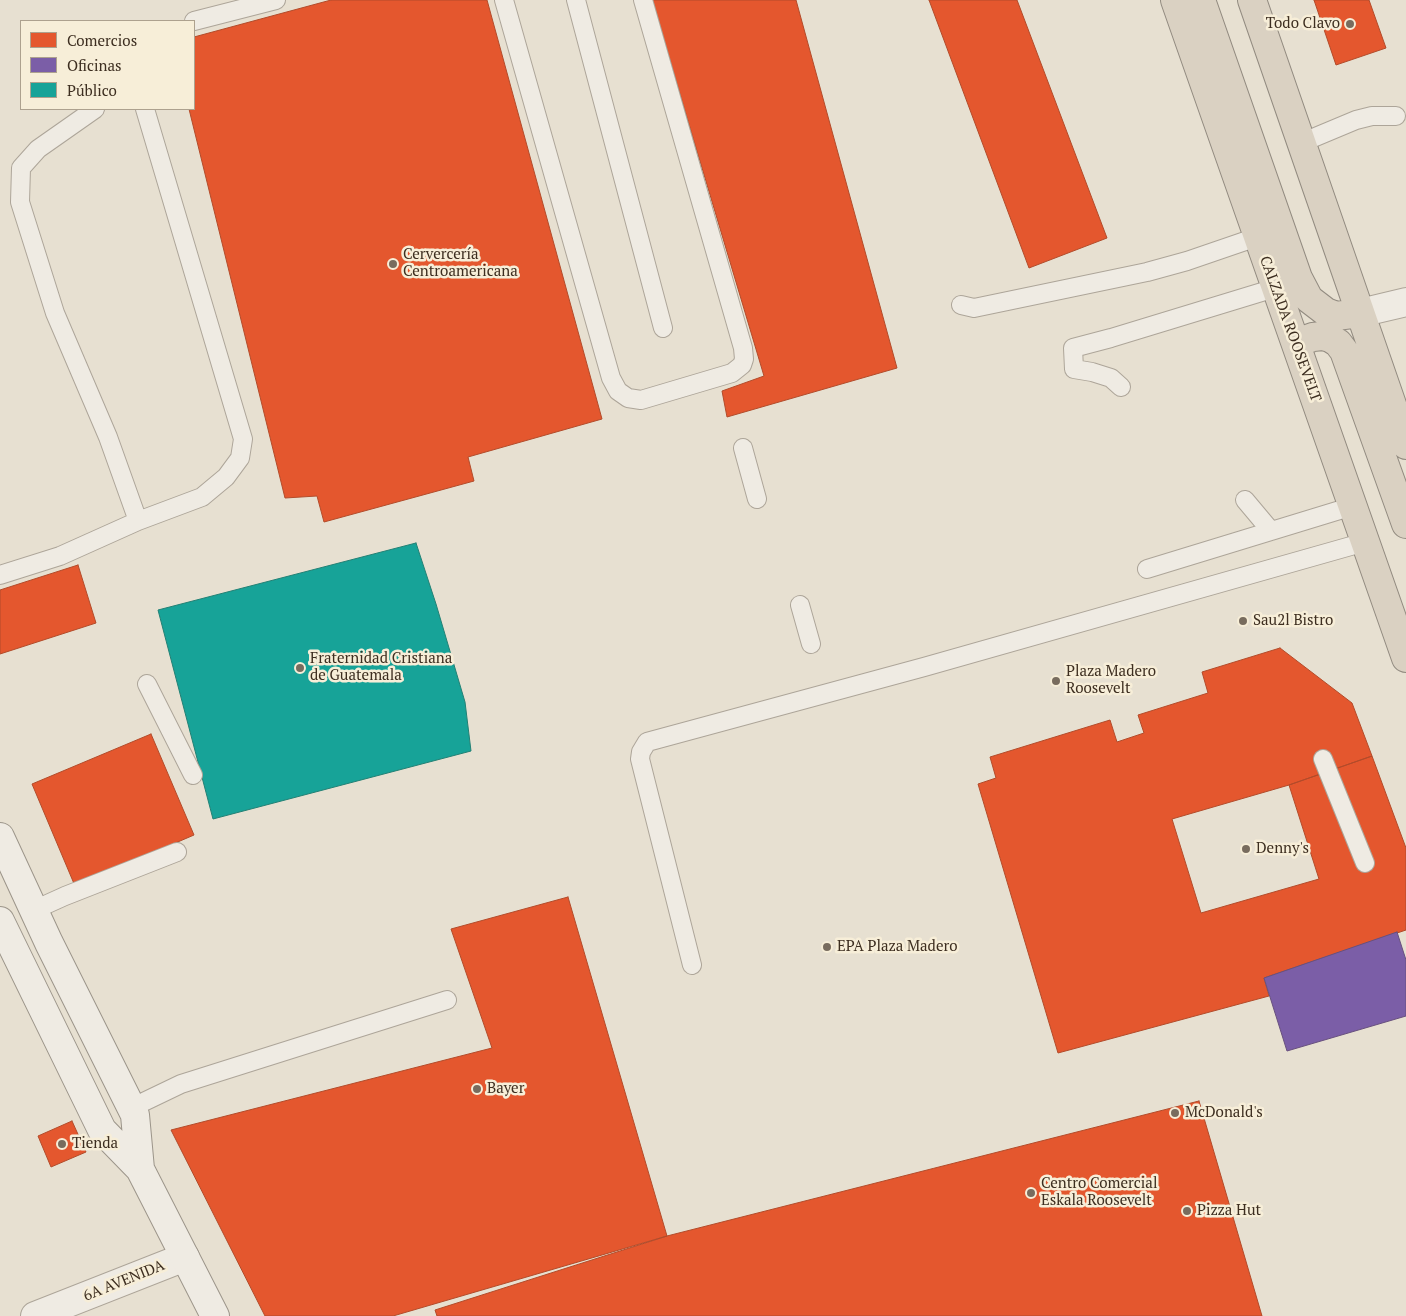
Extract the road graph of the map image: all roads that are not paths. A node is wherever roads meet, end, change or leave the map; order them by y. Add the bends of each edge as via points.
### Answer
1 (276, 0) edge
2 (504, 0) edge
3 (576, 0) edge
4 (643, 0) edge
5 (1175, 0) edge
6 (1201, 0) edge
7 (1252, 0) edge
8 (195, 22) edge
9 (94, 110) edge
10 (145, 110) edge
11 (1396, 116) dead end
12 (1301, 143) junction
13 (1258, 237) junction
14 (1275, 288) junction
15 (1406, 302) edge
16 (961, 305) dead end
17 (1360, 313) junction
18 (663, 328) dead end
19 (1296, 344) junction
20 (1121, 387) dead end
21 (1406, 445) edge
22 (743, 448) dead end
23 (757, 499) dead end
24 (1245, 500) dead end
25 (1353, 506) junction
26 (138, 521) junction
27 (1406, 524) edge
28 (1271, 531) junction
29 (1366, 542) junction
30 (1146, 569) dead end
31 (0, 575) edge
32 (800, 605) dead end
33 (811, 644) dead end
34 (1406, 658) edge
35 (147, 684) dead end
36 (1324, 759) dead end
37 (193, 775) dead end
38 (0, 837) edge
39 (177, 852) dead end
40 (1364, 863) dead end
41 (34, 910) junction
42 (0, 921) edge
43 (692, 966) dead end
44 (447, 1000) dead end
45 (131, 1108) junction
46 (140, 1169) junction
47 (185, 1257) junction
48 (35, 1316) edge
49 (216, 1316) edge

1 - 8 lane
2 - 4 lane via 611,378 618,391 628,398 641,400 732,373 744,359
3 - 18 lane
5 - 13 highway, CALZADA ROOSEVELT
6 - 17 highway via 1298,278 1310,299 1326,312 1336,316
7 - 12 highway
9 - 26 lane via 38,149 21,168 20,202 55,314 108,437
10 - 26 lane via 242,439 240,458 226,477 202,497
11 - 12 lane via 1356,120
12 - 17 highway
13 - 14 highway, CALZADA ROOSEVELT
13 - 16 lane via 1148,272 974,308
14 - 19 highway, CALZADA ROOSEVELT
14 - 20 lane via 1073,348 1074,369 1111,378
15 - 17 main road
17 - 21 highway
19 - 25 highway, CALZADA ROOSEVELT
19 - 27 highway via 1322,336 1338,343 1344,351
22 - 23 lane
24 - 28 lane
25 - 28 lane
25 - 29 highway, CALZADA ROOSEVELT
26 - 31 lane via 60,556
28 - 30 lane
29 - 34 highway, CALZADA ROOSEVELT
29 - 43 lane via 647,742 640,759
32 - 33 lane
35 - 37 lane
36 - 40 lane
38 - 41 main road
39 - 41 lane
41 - 45 main road
42 - 46 main road via 102,1130
44 - 45 lane via 181,1084
45 - 46 main road via 135,1115
46 - 47 main road
47 - 48 main road, 6A AVENIDA
47 - 49 main road

